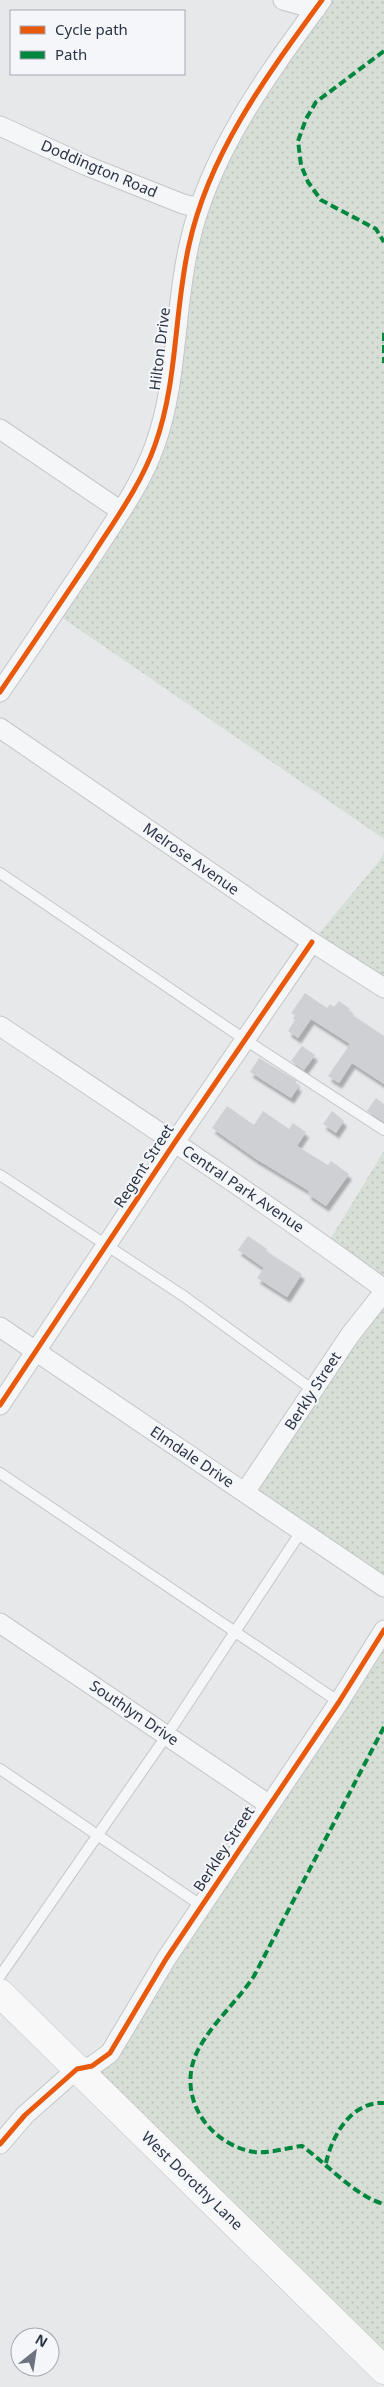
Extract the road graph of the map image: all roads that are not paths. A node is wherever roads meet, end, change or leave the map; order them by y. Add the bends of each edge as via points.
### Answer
1 (283, 0) edge
2 (319, 5) edge
3 (0, 126) edge
4 (199, 208) junction
5 (0, 429) edge
6 (121, 511) junction
7 (0, 692) edge
8 (0, 728) edge
9 (0, 873) edge
10 (312, 942) junction
11 (384, 988) edge
12 (0, 1026) edge
13 (244, 1039) junction
14 (384, 1130) edge
15 (175, 1142) junction
16 (0, 1175) edge
17 (106, 1246) junction
18 (384, 1291) edge
19 (0, 1327) edge
20 (37, 1352) junction
21 (313, 1390) junction
22 (0, 1405) edge
23 (0, 1473) edge
24 (245, 1492) junction
25 (302, 1530) junction
26 (384, 1587) edge
27 (0, 1623) edge
28 (384, 1630) edge
29 (235, 1631) junction
30 (339, 1702) junction
31 (167, 1735) junction
32 (0, 1769) edge
33 (268, 1804) junction
34 (98, 1836) junction
35 (202, 1906) junction
36 (0, 1976) edge
37 (0, 1993) edge
38 (77, 2069) junction
39 (0, 2144) edge
40 (384, 2370) edge

1 - 2 street
2 - 4 street, Hilton Drive via 249,106 229,140
3 - 4 street, Doddington Road via 87,166
4 - 6 street, Hilton Drive via 178,303 164,414 144,473
5 - 6 street
6 - 7 street, Hilton Drive
8 - 10 street, Melrose Avenue
9 - 13 lane
10 - 11 street, Melrose Avenue
10 - 13 street, Regent Street
12 - 15 street, Central Park Avenue
13 - 14 lane
13 - 15 street, Regent Street
15 - 17 street, Regent Street
15 - 18 street, Central Park Avenue via 326,1246
16 - 17 lane
17 - 20 street, Regent Street
17 - 21 lane via 185,1297
18 - 21 street, Berkly Street
19 - 20 street, Elmdale Drive
20 - 22 street, Regent Street
20 - 24 street, Elmdale Drive
21 - 24 street, Berkly Street
23 - 29 lane
24 - 25 street, Elmdale Drive
25 - 26 street, Elmdale Drive
25 - 29 lane
27 - 31 street, Southlyn Drive
28 - 30 street, Berkley Street
29 - 30 lane
29 - 31 lane
30 - 33 street, Berkley Street
31 - 33 street, Southlyn Drive
31 - 34 lane
32 - 34 lane
33 - 35 street, Berkley Street
34 - 35 lane
34 - 36 lane
35 - 38 street, Berkley Street via 110,2053 92,2066
37 - 38 main road, West Dorothy Lane
38 - 39 street via 26,2115
38 - 40 main road, West Dorothy Lane

